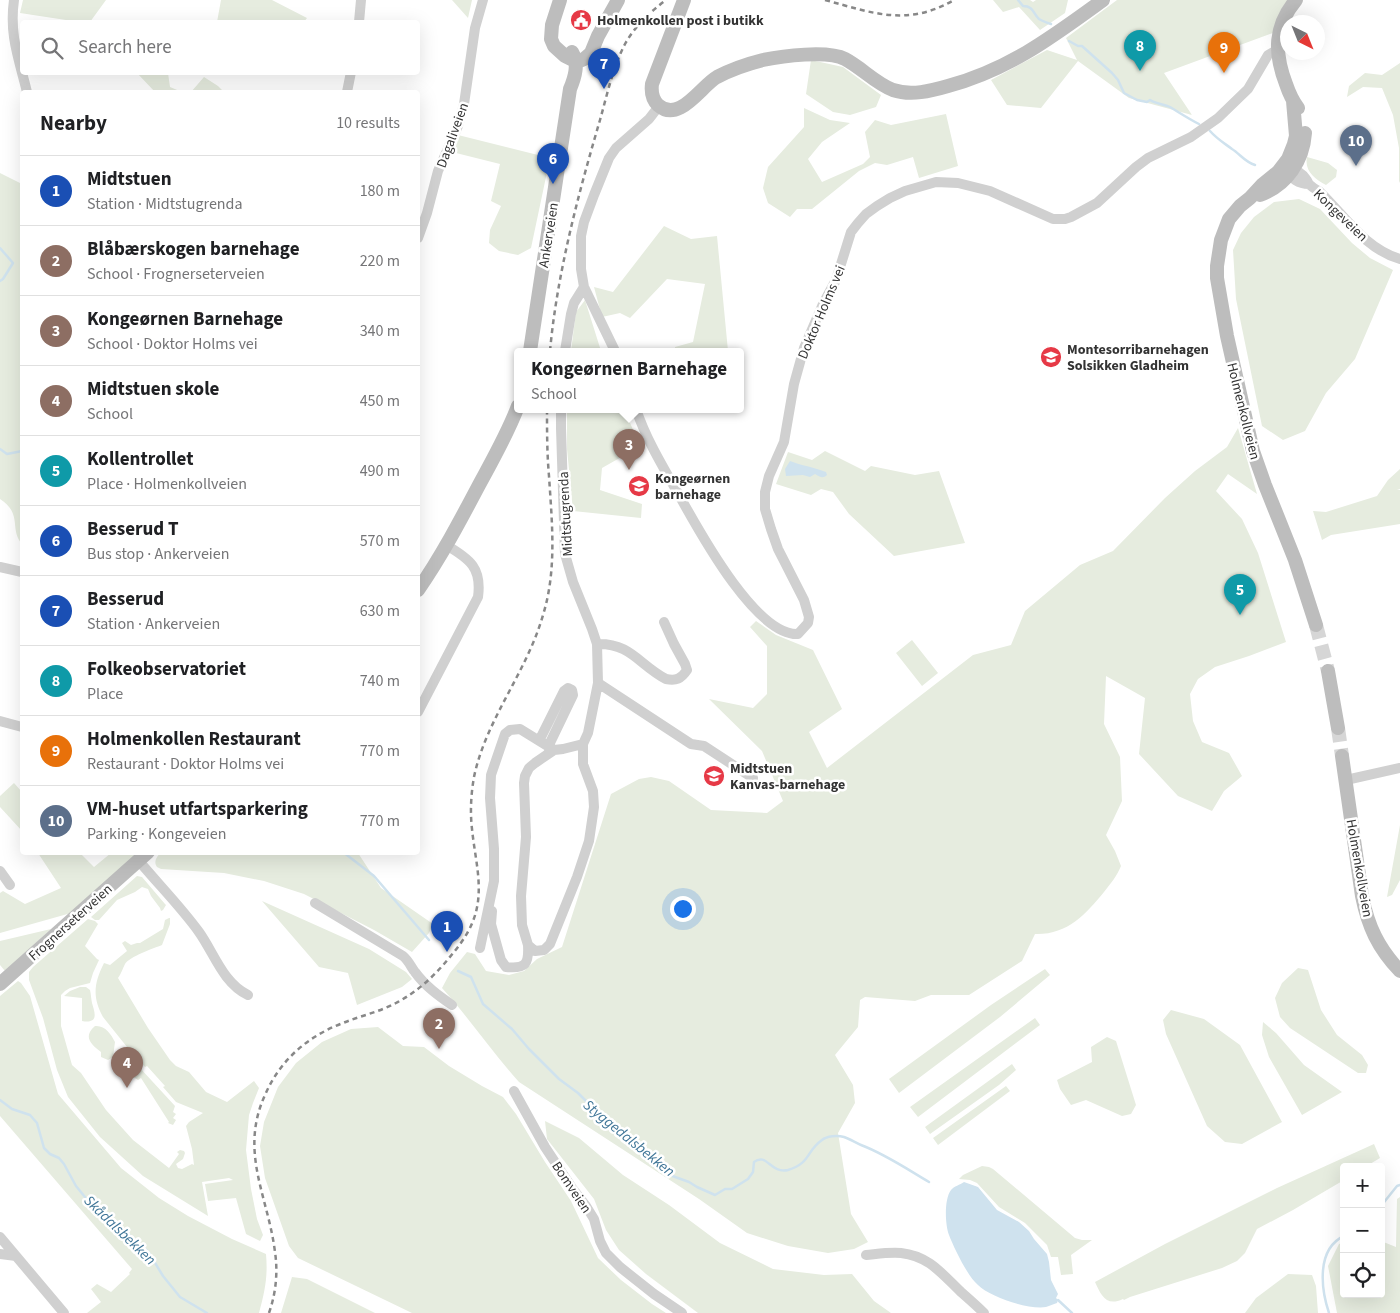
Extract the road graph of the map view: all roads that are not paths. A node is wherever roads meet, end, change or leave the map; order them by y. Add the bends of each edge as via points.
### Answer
1 (14, 0) edge
2 (361, 0) edge
3 (483, 0) edge
4 (560, 0) edge
5 (618, 0) edge
6 (684, 0) edge
7 (1103, 0) edge
8 (1296, 0) edge
9 (360, 20) edge
10 (1277, 50) junction
11 (570, 56) junction
12 (20, 62) edge
13 (23, 75) edge
14 (350, 75) edge
15 (27, 90) edge
16 (347, 90) edge
17 (659, 106) junction
18 (1289, 170) junction
19 (420, 232) edge
20 (1400, 259) edge
21 (584, 287) junction
22 (530, 348) edge
23 (566, 348) edge
24 (614, 348) edge
25 (515, 413) edge
26 (561, 413) edge
27 (637, 413) edge
28 (446, 545) junction
29 (0, 567) edge
30 (20, 572) edge
31 (420, 587) edge
32 (664, 622) dead end
33 (1316, 625) tunnel mouth
34 (597, 644) junction
35 (1328, 671) tunnel mouth
36 (598, 683) junction
37 (420, 708) edge
38 (1, 725) edge
39 (20, 727) edge
40 (1338, 728) tunnel mouth
41 (541, 737) dead end
42 (583, 744) junction
43 (551, 748) junction
44 (1342, 756) tunnel mouth
45 (1400, 768) edge
46 (753, 778) dead end
47 (1346, 780) junction
48 (144, 857) edge
49 (0, 871) edge
50 (494, 881) junction
51 (10, 885) dead end
52 (315, 903) dead end
53 (528, 945) junction
54 (480, 948) dead end
55 (1400, 971) edge
56 (0, 984) edge
57 (248, 995) dead end
58 (452, 1006) dead end
59 (514, 1091) dead end
60 (0, 1237) edge
61 (0, 1254) edge
62 (866, 1255) dead end
63 (16, 1256) junction
64 (64, 1313) edge
65 (682, 1313) edge
66 (984, 1313) edge

1 - 12 street via 13,33
2 - 9 street
3 - 19 street, Dagaliveien via 475,28 464,104 438,171
4 - 11 main road via 552,25 552,43
5 - 11 main road via 598,36
6 - 17 main road via 652,84 652,94
7 - 17 main road via 1031,51 965,82 932,91 895,91 846,59 820,54 744,65 715,78 681,108 671,110
8 - 10 main road, Holmenkollveien via 1282,22
10 - 18 main road, Holmenkollveien via 1305,132 1298,162
10 - 27 street, Doktor Holms vei via 1268,55 1248,89 1218,118 1191,137 1148,158 1097,203 1074,215 1053,219 982,189 936,182 890,198 858,223 851,232 836,280 804,348 784,442 765,492 770,529 810,617 798,634 790,633 767,619 729,578 656,455
11 - 22 main road, Ankerveien via 567,77 570,89
13 - 15 street
14 - 16 street
17 - 21 street via 616,148 600,178 581,236
18 - 20 street, Kongeveien via 1298,182 1309,184 1320,193 1370,243
18 - 33 main road, Holmenkollveien via 1281,183 1250,198 1233,214 1223,232 1217,278 1256,458
21 - 23 street via 574,303
21 - 24 street
25 - 28 main road
26 - 34 street, Midtstugrenda via 565,554
28 - 31 main road
28 - 37 street via 464,555 474,569 480,582 478,597
29 - 30 street
32 - 34 street via 687,670 682,678 666,679 625,649
34 - 36 street, Midtstugrenda
35 - 40 main road
36 - 42 street, Midtstugrenda
36 - 46 street via 691,744 704,746
38 - 39 street
41 - 43 street via 564,692 568,688 572,690 573,695
42 - 43 street
42 - 53 street, Midtstugrenda via 594,807 589,840 550,944 544,950 535,951
43 - 50 street via 520,729 505,734 491,775
43 - 53 street via 530,768 524,783 526,837 522,925
44 - 47 main road, Holmenkollveien
45 - 47 street
47 - 55 main road, Holmenkollveien via 1366,915 1379,945
48 - 56 main road, Frognerseterveien
48 - 57 street via 199,932 230,982 238,991
49 - 51 street
50 - 53 street via 491,924 506,967 524,965 528,958
50 - 54 street
52 - 58 street via 403,956 427,986
59 - 65 street, Bomveien via 545,1147 594,1219 606,1253
60 - 63 street
61 - 63 street
62 - 66 street via 894,1252 921,1259 950,1279
63 - 64 street

